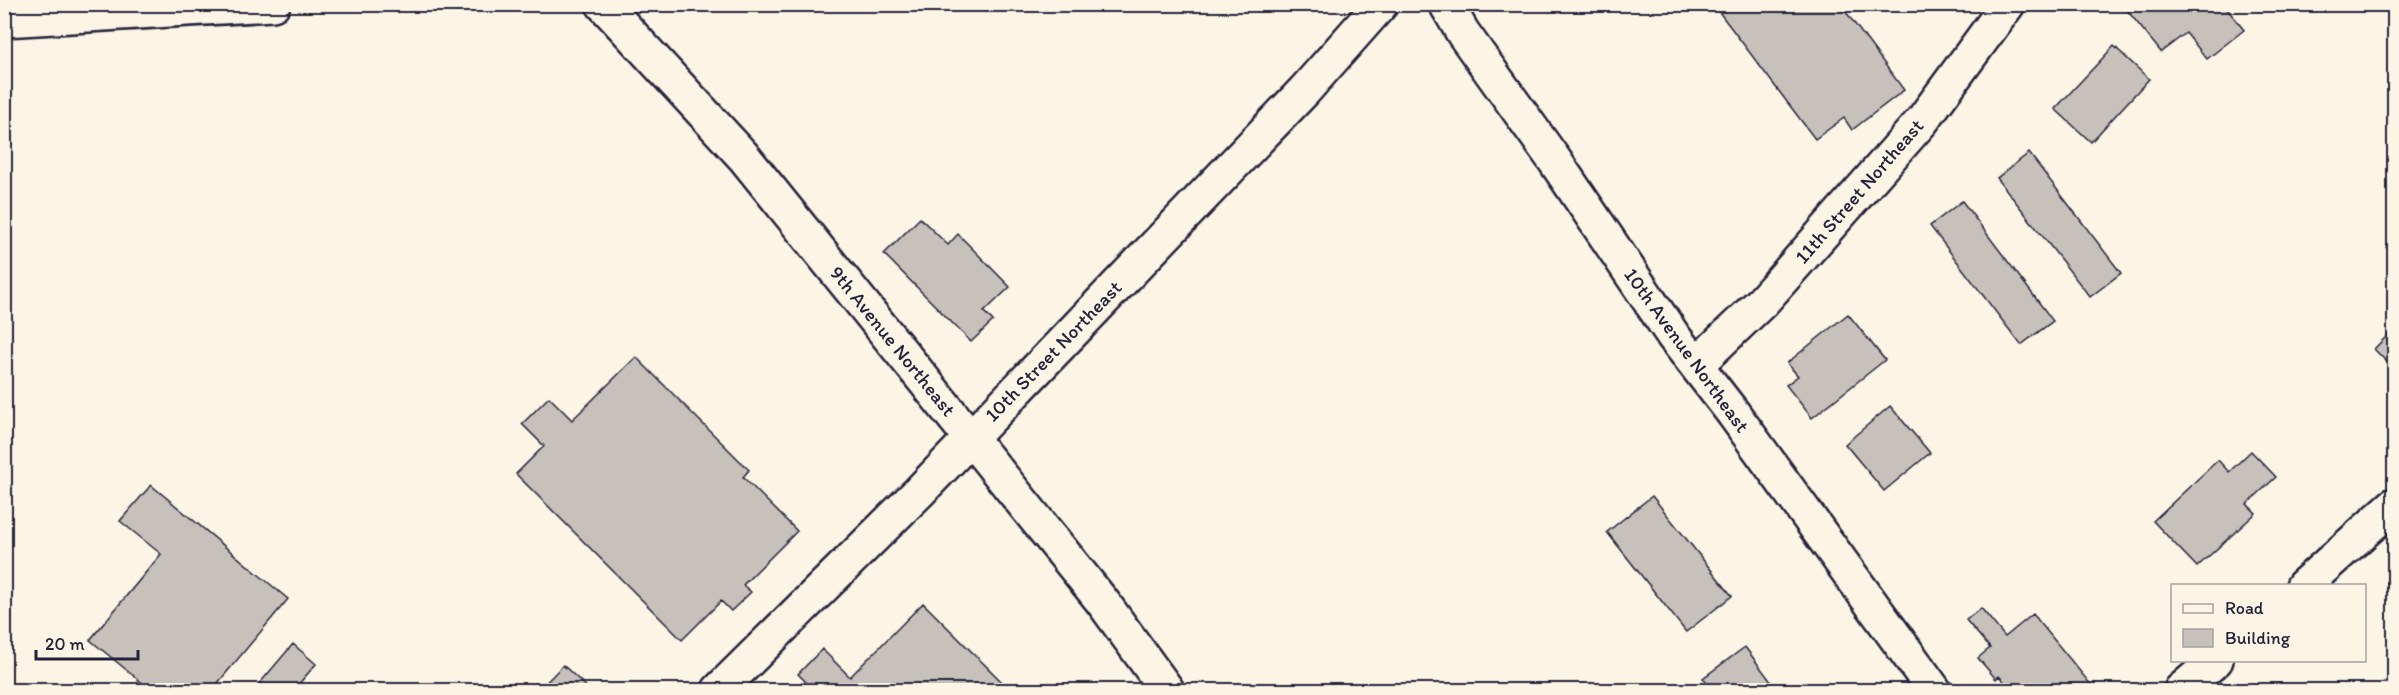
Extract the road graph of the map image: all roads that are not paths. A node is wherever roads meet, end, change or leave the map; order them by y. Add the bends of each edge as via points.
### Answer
1 (273, 4) edge
2 (603, 4) edge
3 (1381, 4) edge
4 (1446, 4) edge
5 (2008, 4) edge
6 (4, 21) edge
7 (1696, 365) junction
8 (970, 436) junction
9 (2394, 505) edge
10 (2304, 584) edge
11 (2214, 662) edge
12 (719, 690) edge
13 (1167, 690) edge
14 (1934, 690) edge
15 (2181, 690) edge

1 - 6 street
2 - 8 street, 9th Avenue Northeast via 744,157
3 - 8 street, 10th Street Northeast via 1305,90
4 - 7 street, 10th Avenue Northeast
5 - 7 street, 11th Street Northeast via 1922,121 1763,301
7 - 14 street, 10th Avenue Northeast
8 - 12 street, 10th Street Northeast
8 - 13 street, 9th Avenue Northeast via 1102,601
9 - 10 street
11 - 15 street

